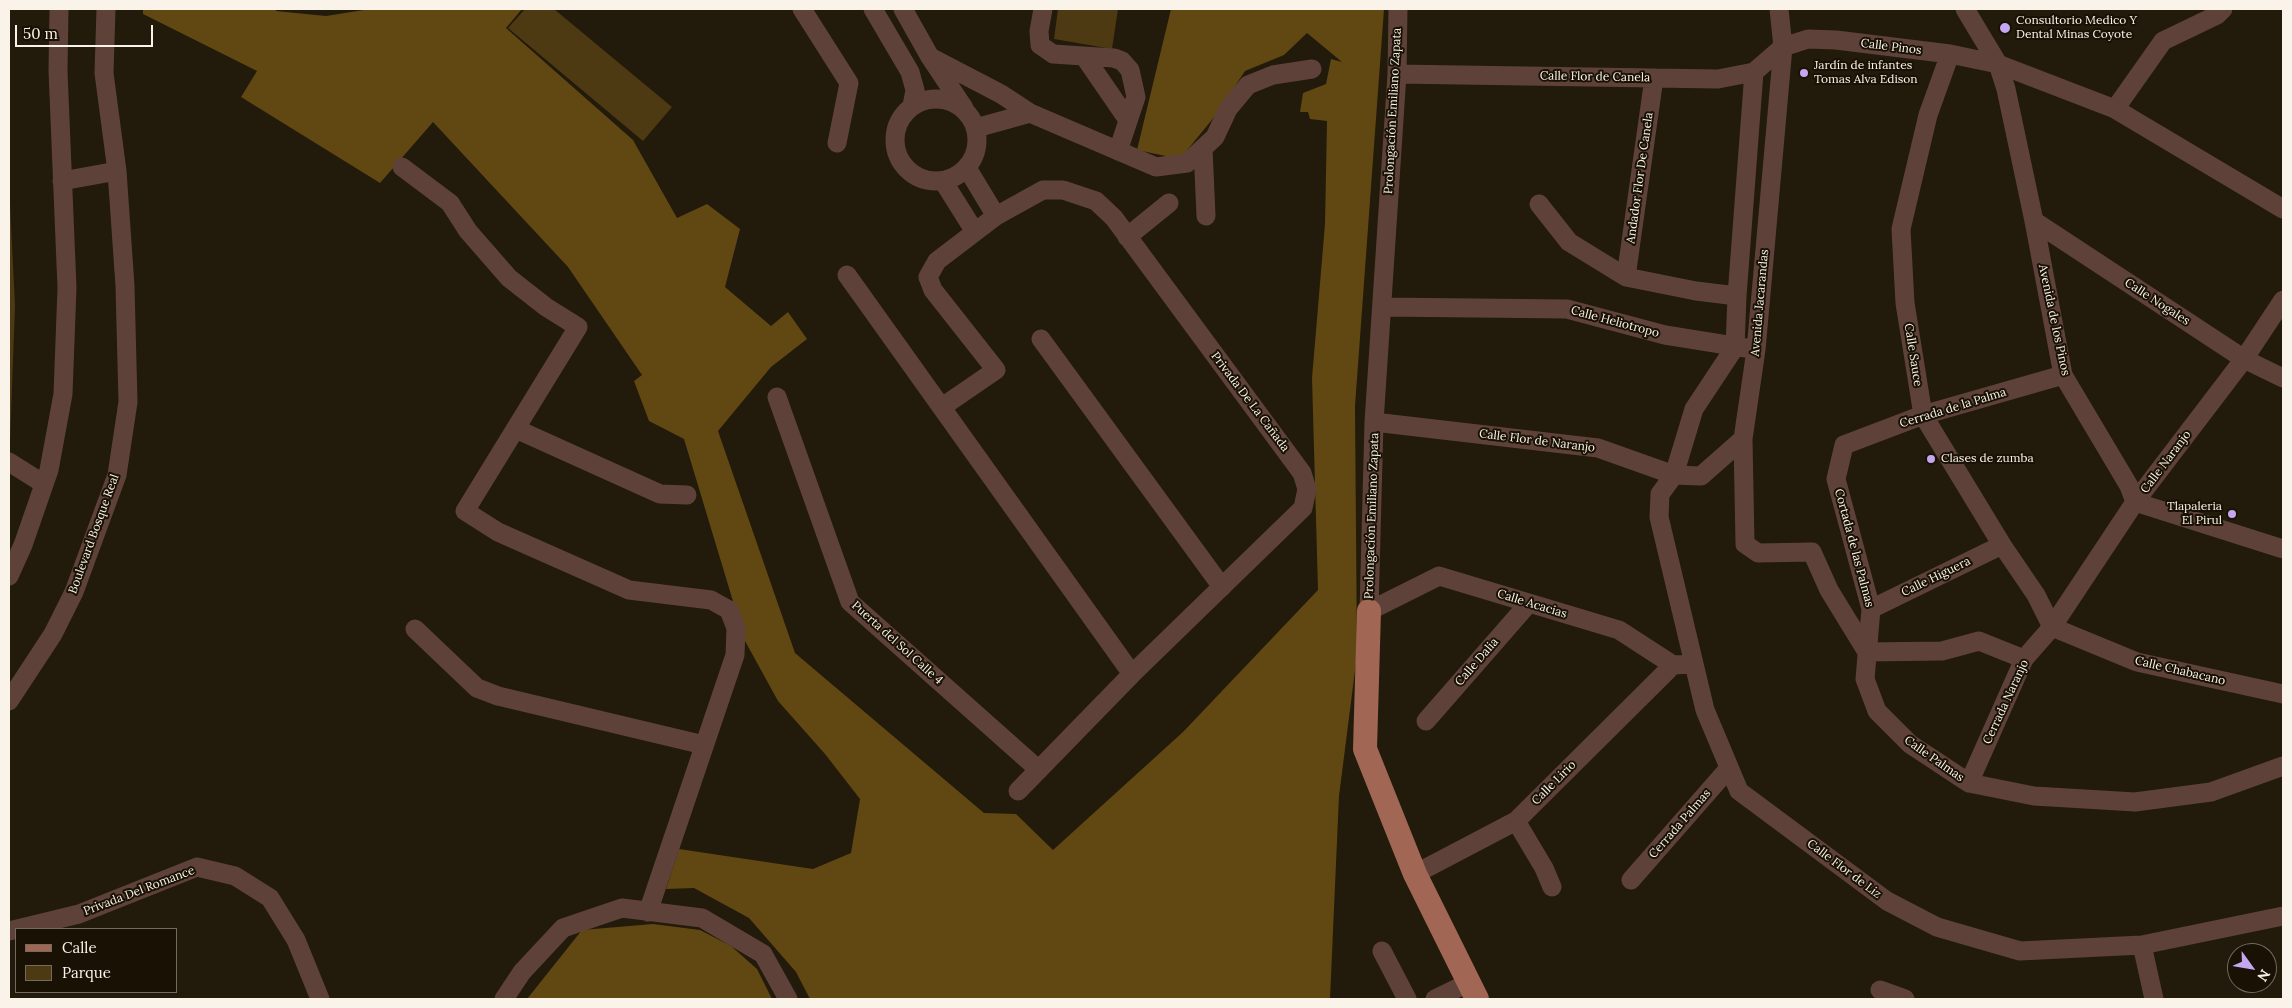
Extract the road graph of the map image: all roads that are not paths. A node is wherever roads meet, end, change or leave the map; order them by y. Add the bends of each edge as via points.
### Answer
1 (59, 9) edge
2 (106, 9) edge
3 (802, 9) edge
4 (872, 9) edge
5 (903, 9) edge
6 (1043, 9) edge
7 (1398, 9) edge
8 (1779, 9) edge
9 (1966, 9) edge
10 (2222, 9) edge
11 (1783, 47) junction
12 (1950, 54) junction
13 (1084, 56) junction
14 (930, 57) junction
15 (1998, 64) junction
16 (1312, 69) dead end
17 (1754, 72) junction
18 (1397, 74) junction
19 (1654, 78) junction
20 (912, 106) junction
21 (2114, 109) junction
22 (1030, 113) junction
23 (972, 120) junction
24 (1128, 120) junction
25 (837, 143) dead end
26 (1203, 148) junction
27 (1118, 151) junction
28 (402, 167) dead end
29 (967, 168) junction
30 (117, 171) junction
31 (62, 181) junction
32 (943, 181) junction
33 (1169, 203) dead end
34 (1540, 204) dead end
35 (2283, 209) edge
36 (996, 216) junction
37 (1206, 216) dead end
38 (2034, 221) junction
39 (975, 232) junction
40 (1127, 237) junction
41 (847, 276) dead end
42 (1626, 277) junction
43 (1737, 296) junction
44 (2283, 300) edge
45 (1382, 307) junction
46 (1041, 339) dead end
47 (1736, 347) junction
48 (1756, 350) junction
49 (2244, 359) junction
50 (2063, 375) junction
51 (2283, 378) edge
52 (777, 397) dead end
53 (942, 407) junction
54 (1923, 415) junction
55 (1374, 422) junction
56 (516, 429) junction
57 (1742, 439) junction
58 (1844, 445) joint
59 (9, 462) edge
60 (1674, 475) junction
61 (44, 484) junction
62 (687, 495) dead end
63 (2135, 502) junction
64 (2002, 545) junction
65 (2283, 549) edge
66 (9, 576) edge
67 (1222, 587) junction
68 (1528, 603) junction
69 (1871, 609) junction
70 (1369, 611) junction
71 (2052, 627) junction
72 (415, 629) dead end
73 (1867, 652) junction
74 (2024, 659) junction
75 (1692, 664) junction
76 (1673, 665) junction
77 (1132, 674) junction
78 (2283, 694) edge
79 (9, 702) edge
80 (1426, 721) dead end
81 (704, 745) junction
82 (2283, 766) edge
83 (1729, 768) junction
84 (1039, 770) junction
85 (1969, 784) junction
86 (1018, 792) dead end
87 (1516, 822) junction
88 (1415, 874) junction
89 (1631, 880) dead end
90 (1552, 887) dead end
91 (648, 912) junction
92 (2283, 916) edge
93 (25, 928) edge
94 (2142, 945) junction
95 (1382, 951) dead end
96 (1880, 990) dead end
97 (1473, 991) edge
98 (320, 999) edge
99 (504, 999) edge
100 (788, 999) edge
101 (1407, 999) edge
102 (1435, 999) edge
103 (1905, 999) edge
104 (2154, 999) edge

1 - 31 street
2 - 30 street, Boulevard Bosque Real via 104,73
3 - 25 street via 849,83
4 - 20 street via 910,72 915,90
5 - 14 street
6 - 13 street via 1040,45 1053,54
7 - 18 street, Prolongación Emiliano Zapata
8 - 11 street, Avenida Jacarandas
9 - 15 street, Avenida de los Pinos
10 - 21 street via 2217,15 2163,41
11 - 12 street, Calle Pinos via 1808,39 1836,40
11 - 17 street, Calle Flor de Canela
11 - 48 street, Avenida Jacarandas
12 - 15 street, Calle Pinos
12 - 54 street, Calle Sauce via 1928,115 1901,229 1905,303
13 - 24 street
13 - 24 street via 1114,58 1130,70 1136,97
14 - 22 street
14 - 23 street
15 - 21 street
15 - 38 street, Avenida de los Pinos
16 - 26 street via 1273,75 1248,85 1228,109 1215,137
17 - 19 street, Calle Flor de Canela via 1718,79
17 - 43 street, Avenida Jacarandas
18 - 19 street, Calle Flor de Canela
18 - 45 street, Prolongación Emiliano Zapata
19 - 42 street, Andador Flor De Canela
20 - 23 street via 937,98 959,105
20 - 32 street via 897,128 898,155 916,176 929,181
21 - 35 street
22 - 23 street
22 - 27 street
23 - 29 street via 976,149
24 - 27 street
26 - 27 street via 1187,163 1156,167
26 - 37 street
28 - 56 street via 450,203 468,231 509,278 578,327
29 - 32 street
29 - 36 street
30 - 31 street
30 - 79 street, Boulevard Bosque Real via 125,286 128,402 116,474 74,592 53,634
31 - 61 street via 67,288 63,394
32 - 39 street
33 - 40 street
34 - 42 street via 1569,242
36 - 39 street, Privada De La Cañada
36 - 40 street, Privada De La Cañada via 1043,190 1063,190 1096,201 1114,218
38 - 49 street, Calle Nogales
38 - 50 street, Avenida de los Pinos
39 - 53 street, Privada De La Cañada via 937,261 928,277 932,290 996,370
40 - 67 street, Privada De La Cañada via 1302,473 1307,489 1303,508
41 - 53 street
42 - 43 street
43 - 47 street, Avenida Jacarandas
44 - 49 street, Calle Naranjo
45 - 47 street, Calle Heliotropo via 1566,309 1665,335
45 - 55 street, Prolongación Emiliano Zapata
46 - 67 street
47 - 48 street, Calle Heliotropo
47 - 60 street, Avenida Jacarandas via 1694,409
48 - 57 street, Avenida Jacarandas
49 - 51 street, Calle Nogales
49 - 63 street, Calle Naranjo
50 - 54 street, Cerrada de la Palma
50 - 63 street, Avenida de los Pinos via 2129,486
52 - 84 street, Puerta del Sol Calle 4 via 850,602
53 - 77 street
54 - 58 street, Cerrada de la Palma
54 - 64 street, Calle Sauce
55 - 60 street, Calle Flor de Naranjo via 1598,448
55 - 70 street, Prolongación Emiliano Zapata
56 - 62 street via 660,494
56 - 81 street via 465,511 498,532 629,590 711,600 728,610 736,628 734,655
57 - 60 street, Calle Flor de Naranjo via 1701,476
57 - 73 street, Avenida Jacarandas via 1745,544 1758,553 1812,552 1829,590
58 - 69 street, Cortada de las Palmas via 1836,479
59 - 61 street
60 - 75 street, Calle Flor de Liz via 1660,494 1659,517
61 - 66 street
63 - 65 street
63 - 71 street, Calle Naranjo
64 - 69 street, Calle Higuera
64 - 71 street, Calle Sauce via 2036,595
67 - 77 street, Privada De La Cañada
68 - 70 street, Calle Acacias via 1439,576
68 - 76 street, Calle Acacias via 1619,630
68 - 80 street, Calle Dalia
69 - 73 street, Cortada de las Palmas
70 - 88 main road, Prolongación Emiliano Zapata via 1365,749
71 - 74 street, Cerrada Naranjo
71 - 78 street, Calle Chabacano via 2137,662
72 - 81 street via 478,688 498,696
73 - 74 street via 1942,651 1979,641
73 - 85 street, Calle Palmas via 1864,679 1877,711 1910,744
74 - 85 street, Cerrada Naranjo
75 - 76 street
75 - 83 street, Calle Flor de Liz via 1705,710
76 - 87 street, Calle Lirio
77 - 84 street, Privada De La Cañada
81 - 91 street
82 - 85 street, Calle Palmas via 2211,792 2135,802 2034,796
83 - 89 street, Cerrada Palmas
83 - 94 street, Calle Flor de Liz via 1739,791 1887,901 1937,927 2020,951
84 - 86 street, Privada De La Cañada
87 - 88 street, Calle Lirio
87 - 90 street
88 - 97 main road, Prolongación Emiliano Zapata
91 - 99 street via 622,908 563,928 522,972
91 - 100 street via 702,918 763,954
92 - 94 street, Calle Flor de Liz
93 - 98 street, Privada Del Romance via 79,914 198,867 235,876 270,898 296,940
94 - 104 street
95 - 101 street
96 - 103 street
97 - 102 street

